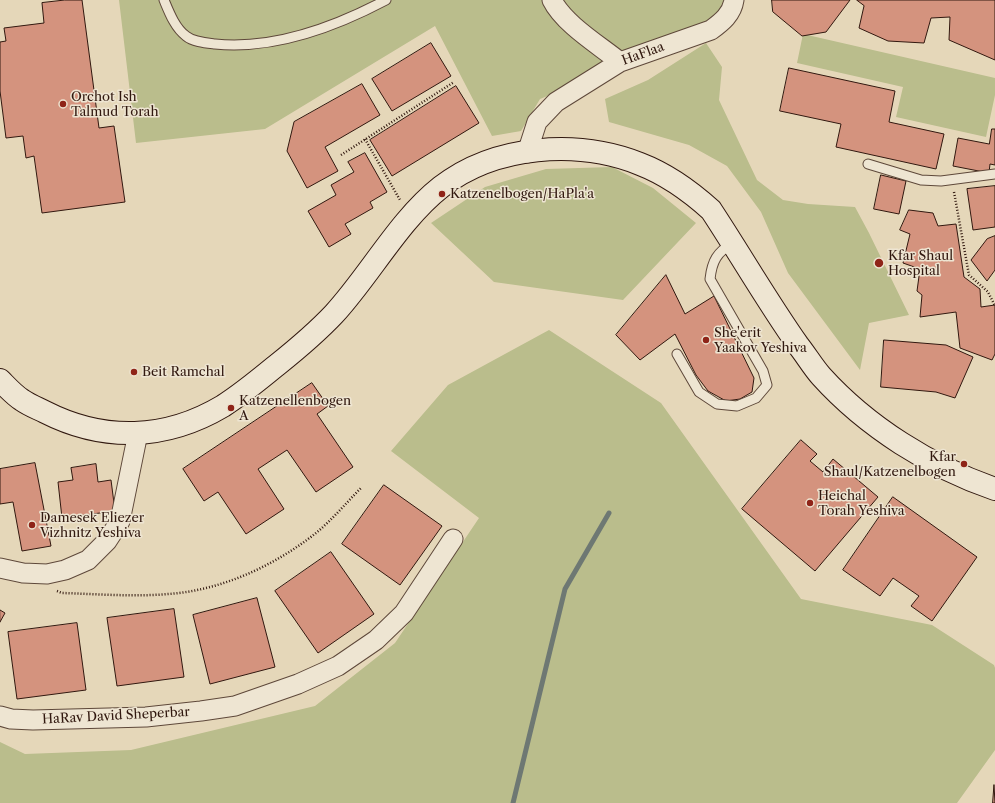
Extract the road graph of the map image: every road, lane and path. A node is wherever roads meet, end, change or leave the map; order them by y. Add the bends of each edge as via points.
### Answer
1 (164, 0) edge
2 (386, 0) edge
3 (552, 0) edge
4 (734, 0) edge
5 (620, 62) junction
6 (454, 82) dead end
7 (365, 139) junction
8 (527, 153) junction
9 (341, 155) dead end
10 (868, 164) dead end
11 (995, 174) edge
12 (951, 180) junction
13 (410, 218) junction
14 (733, 243) junction
15 (995, 306) edge
16 (677, 354) dead end
17 (0, 380) edge
18 (138, 433) junction
19 (361, 488) dead end
20 (995, 489) edge
21 (453, 539) dead end
22 (0, 568) edge
23 (47, 574) junction
24 (0, 716) edge

1 - 2 lane via 178,27 187,37 206,43 231,46 262,43 303,34 335,24
3 - 5 street via 568,20
4 - 5 street, HaFlaa via 733,8 723,21 711,30
5 - 8 street, HaFlaa via 556,102 537,122
6 - 7 path
7 - 9 path
7 - 13 path
8 - 13 street via 482,164 459,176 441,188
8 - 14 street via 549,149 571,150 599,153 640,164 694,195 711,210
10 - 12 lane via 921,180
11 - 12 lane
12 - 15 path via 969,275 988,292
13 - 18 street via 335,312 317,331 274,367 223,406 203,416 163,430
14 - 16 lane via 720,251 712,264 710,279 763,371 767,385 756,398 737,406 717,404 699,392
14 - 20 street via 782,322 820,375 853,408 910,449
17 - 18 street via 22,401 56,418 85,429
18 - 23 street via 120,521 107,541 88,560 65,570
19 - 23 path via 317,533 284,555 242,577 212,586 169,594 62,593 53,589
21 - 24 street, HaRav David Sheperbar via 404,613 376,640 338,666 298,684 235,706 146,717 11,720
22 - 23 street via 23,573

